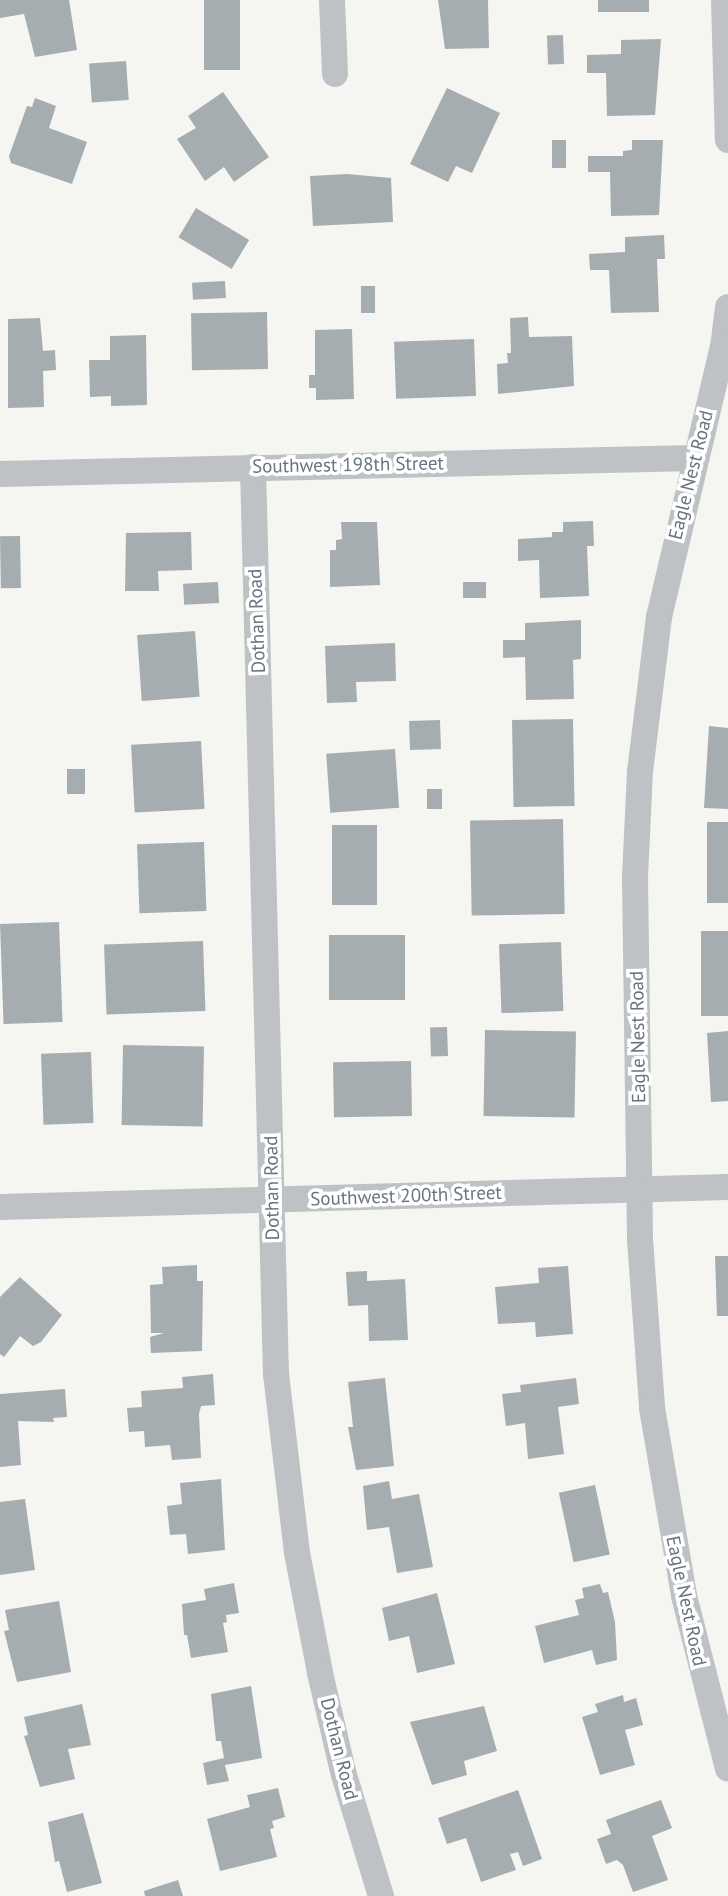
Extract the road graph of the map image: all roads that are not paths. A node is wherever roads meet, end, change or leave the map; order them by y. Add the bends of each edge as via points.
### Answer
1 (332, 0) edge
2 (724, 0) edge
3 (335, 74) dead end
4 (728, 140) edge
5 (728, 307) edge
6 (695, 458) junction
7 (253, 467) junction
8 (0, 474) edge
9 (728, 1187) edge
10 (639, 1189) junction
11 (272, 1200) junction
12 (0, 1208) edge
13 (728, 1768) edge
14 (381, 1896) edge

1 - 3 street
2 - 4 street
5 - 6 street, Eagle Nest Road via 724,342
6 - 7 street, Southwest 198th Street
6 - 10 street, Eagle Nest Road via 659,617 640,771 635,878
7 - 8 street, Southwest 198th Street
7 - 11 street, Dothan Road
9 - 10 street, Southwest 200th Street
10 - 11 street, Southwest 200th Street
10 - 13 street, Eagle Nest Road via 657,1451 686,1607
11 - 12 street, Southwest 200th Street
11 - 14 street, Dothan Road via 276,1374 297,1553 330,1718

